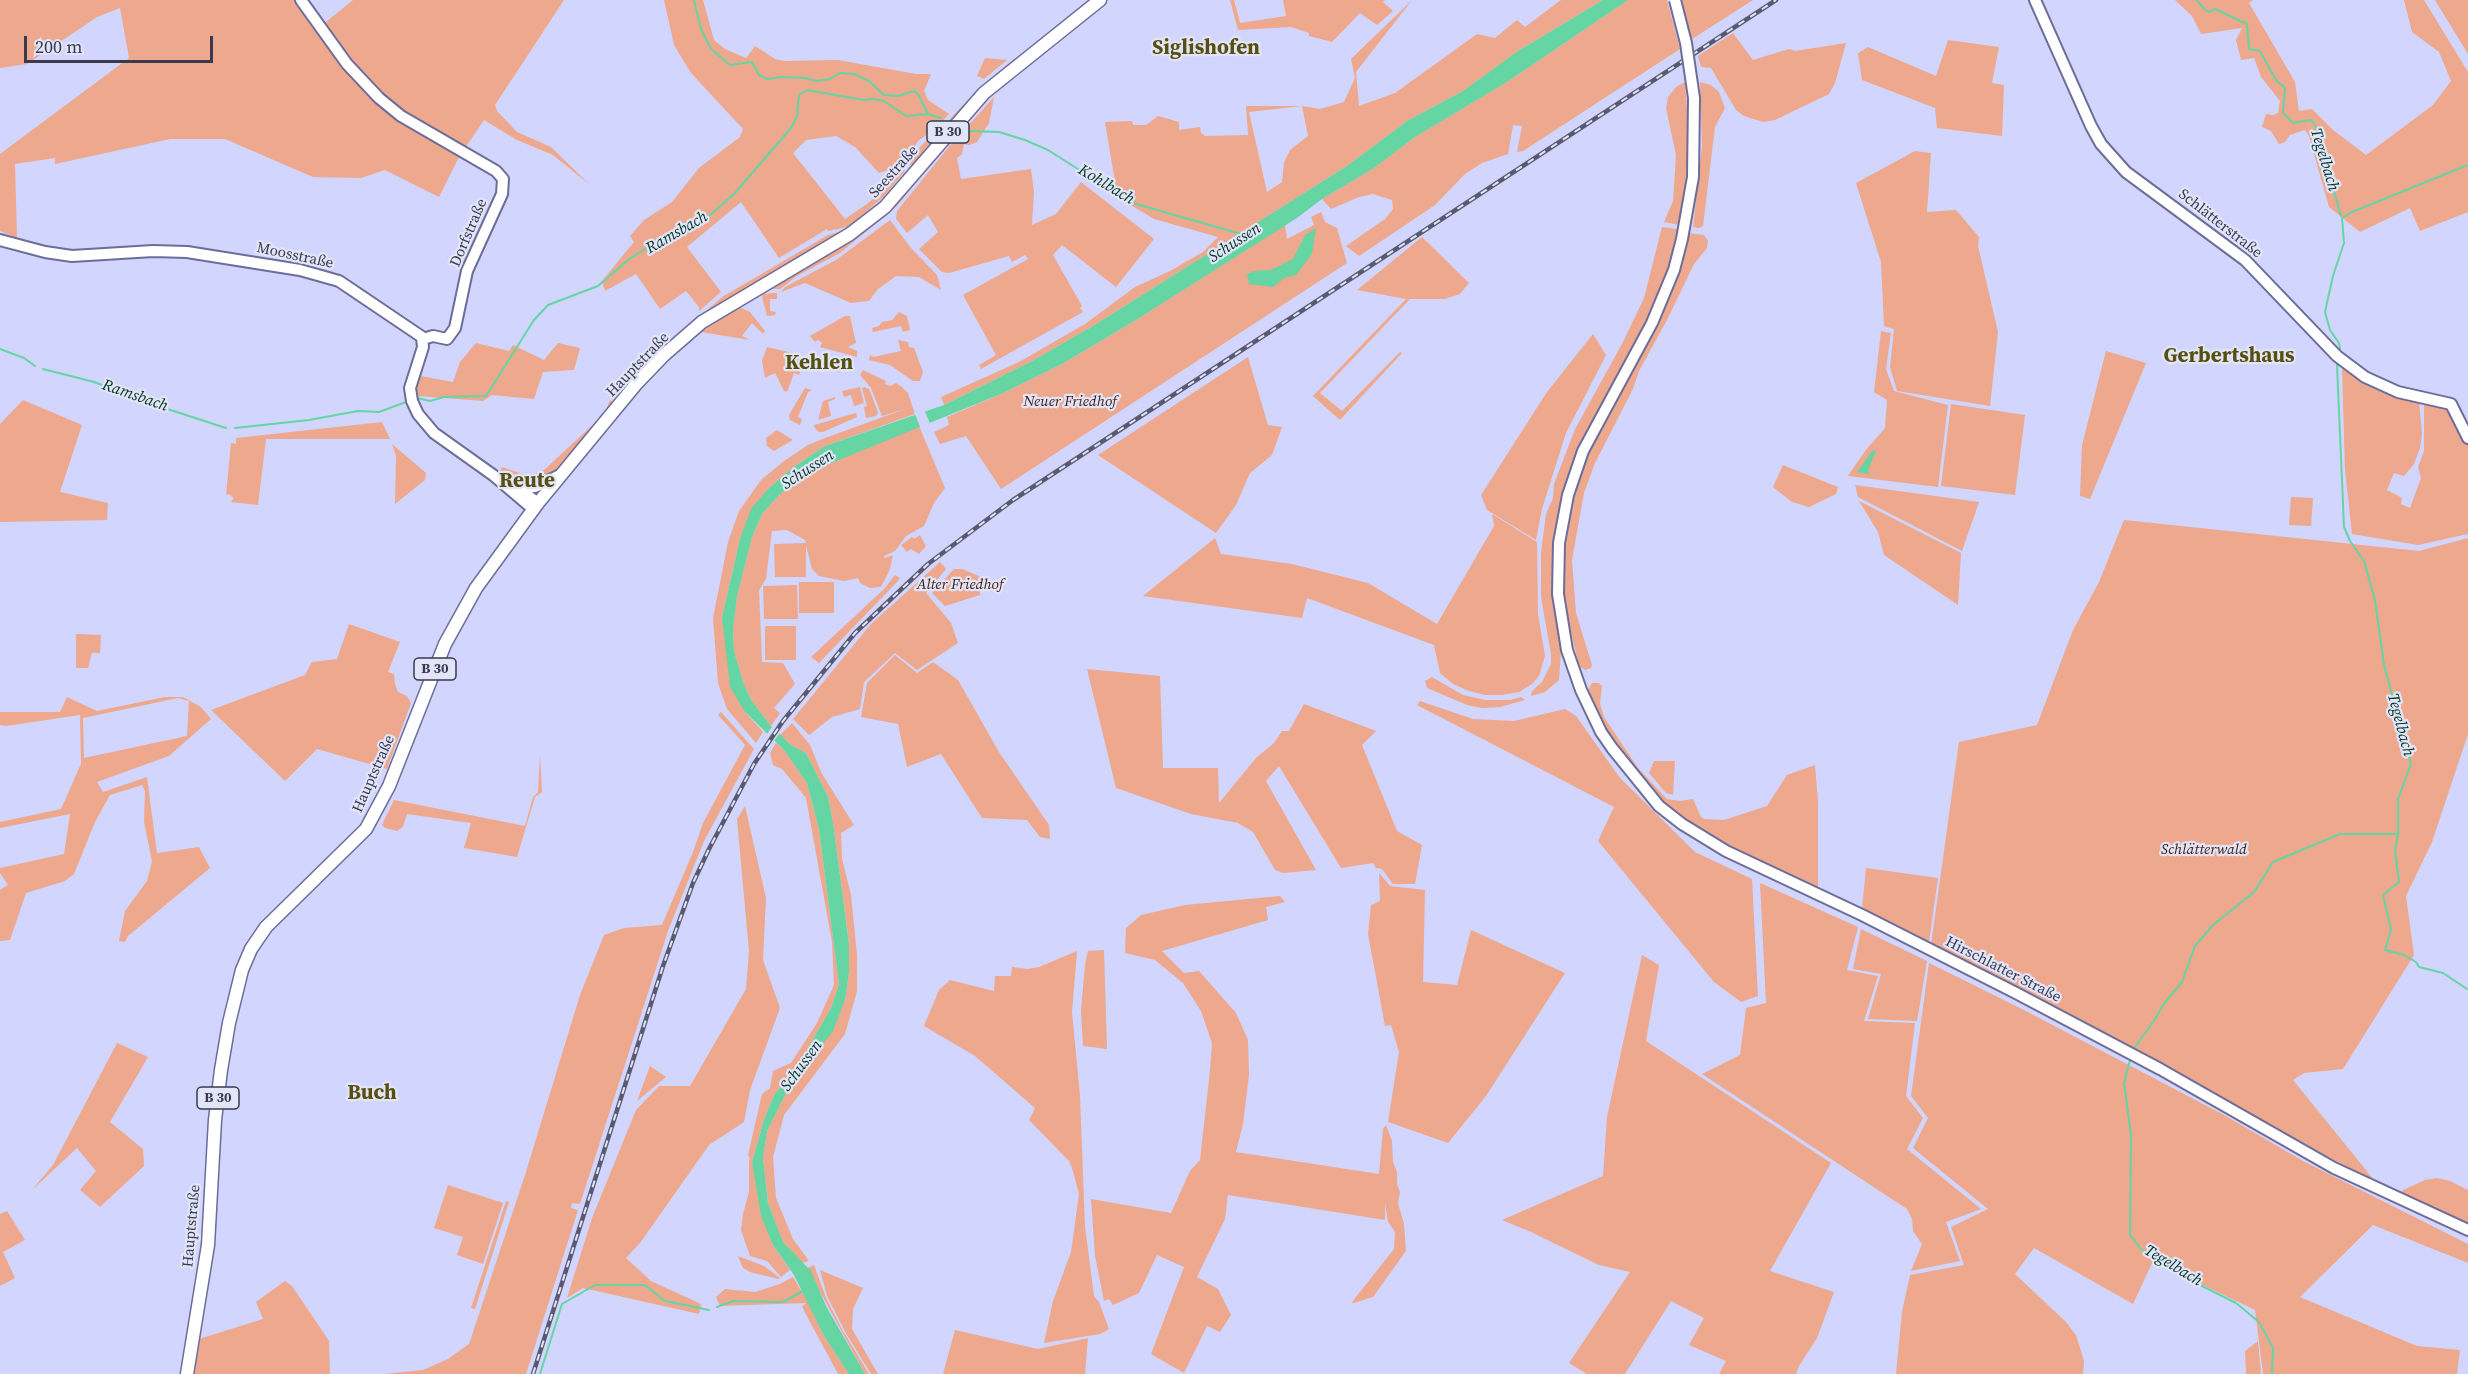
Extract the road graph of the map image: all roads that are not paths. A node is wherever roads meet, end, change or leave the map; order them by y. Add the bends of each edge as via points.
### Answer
1 (300, 0) edge
2 (1100, 0) edge
3 (1675, 0) edge
4 (2035, 0) edge
5 (0, 240) edge
6 (748, 294) joint
7 (423, 339) junction
8 (2468, 438) edge
9 (561, 475) junction
10 (497, 478) junction
11 (518, 488) junction
12 (536, 506) junction
13 (2468, 1230) edge
14 (188, 1374) edge

1 - 7 street, Dorfstraße via 347,64 379,98 425,132 496,171 504,182 467,271 456,328 447,339
2 - 6 main road, Seestraße / B 30 via 984,93 885,207 850,234
3 - 13 street, Hirschlatter Straße, bridge via 1694,99 1693,177 1682,239 1674,270 1649,330 1583,451 1565,505 1558,551 1558,594 1567,650 1601,732 1659,806 1704,839 2016,993 2334,1168
4 - 8 street, Schlätterstraße via 2091,126 2126,172 2245,260 2337,356 2365,377 2398,392 2451,404
5 - 7 street, Moosstraße via 57,255 187,252 317,273 349,286
6 - 9 main road, Hauptstraße / B 30 via 702,322 664,355
7 - 10 street via 410,388 418,414 434,433
9 - 11 street via 535,487
9 - 12 main road, Hauptstraße / B 30
10 - 11 street
10 - 12 street
11 - 12 street
12 - 14 main road, Hauptstraße / B 30 via 476,588 445,644 389,786 366,829 274,917 256,940 244,965 221,1070 208,1245

